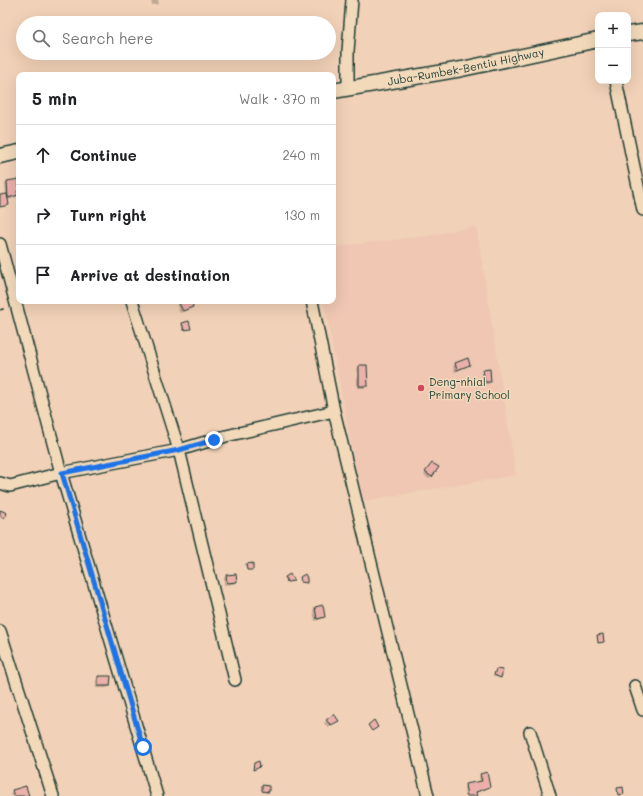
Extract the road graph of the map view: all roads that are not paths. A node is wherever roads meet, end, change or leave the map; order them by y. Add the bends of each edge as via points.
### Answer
1 (352, 0) edge
2 (643, 32) edge
3 (631, 34) edge
4 (595, 41) edge
5 (617, 84) edge
6 (348, 88) junction
7 (336, 90) edge
8 (16, 153) edge
9 (0, 156) edge
10 (643, 210) edge
11 (0, 244) edge
12 (16, 303) edge
13 (16, 304) edge
14 (133, 304) edge
15 (313, 304) edge
16 (334, 410) junction
17 (179, 450) junction
18 (62, 473) junction
19 (0, 483) edge
20 (0, 631) edge
21 (235, 680) dead end
22 (635, 686) dead end
23 (643, 710) edge
24 (530, 732) dead end
25 (53, 796) edge
26 (157, 796) edge
27 (428, 796) edge
28 (550, 796) edge

1 - 6 street
2 - 3 main road
4 - 6 main road, Juba-Rumbek-Bentiu Highway via 462,69
5 - 10 street
6 - 7 main road, Juba-Rumbek-Bentiu Highway
8 - 9 main road
11 - 12 street
13 - 18 street
14 - 17 street
15 - 16 street
16 - 17 street
16 - 27 street
17 - 18 street
17 - 21 street
18 - 19 street via 10,486
18 - 26 street
20 - 25 street
22 - 23 street
24 - 28 street

